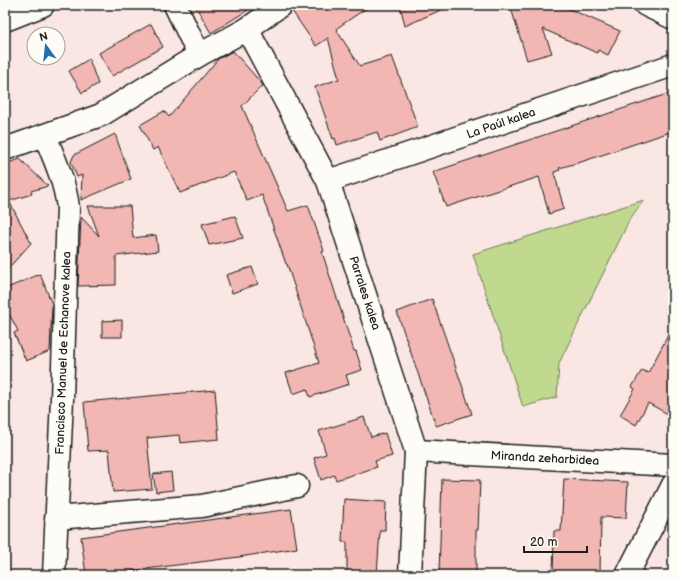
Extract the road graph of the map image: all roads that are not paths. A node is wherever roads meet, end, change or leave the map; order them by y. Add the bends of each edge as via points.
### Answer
1 (43, 5) edge
2 (175, 5) edge
3 (281, 5) edge
4 (646, 5) edge
5 (673, 18) edge
6 (5, 20) edge
7 (246, 29) junction
8 (199, 54) junction
9 (673, 65) edge
10 (45, 136) junction
11 (5, 149) edge
12 (328, 181) junction
13 (416, 451) junction
14 (673, 465) edge
15 (673, 485) edge
16 (297, 486) dead end
17 (56, 518) junction
18 (54, 575) edge
19 (410, 575) edge
20 (627, 575) edge

1 - 6 street
2 - 8 street
3 - 7 street
4 - 5 street
7 - 8 street
7 - 12 street, Parrales kalea
8 - 10 street via 102,115
9 - 12 street, La Paúl kalea
10 - 11 street
10 - 17 street, Francisco Manuel de Echanove kalea via 61,173 68,208
12 - 13 street, Parrales kalea
13 - 14 street, Miranda zeharbidea
13 - 19 street, Parrales kalea
15 - 20 street
16 - 17 street via 202,506
17 - 18 street, Francisco Manuel de Echanove kalea

